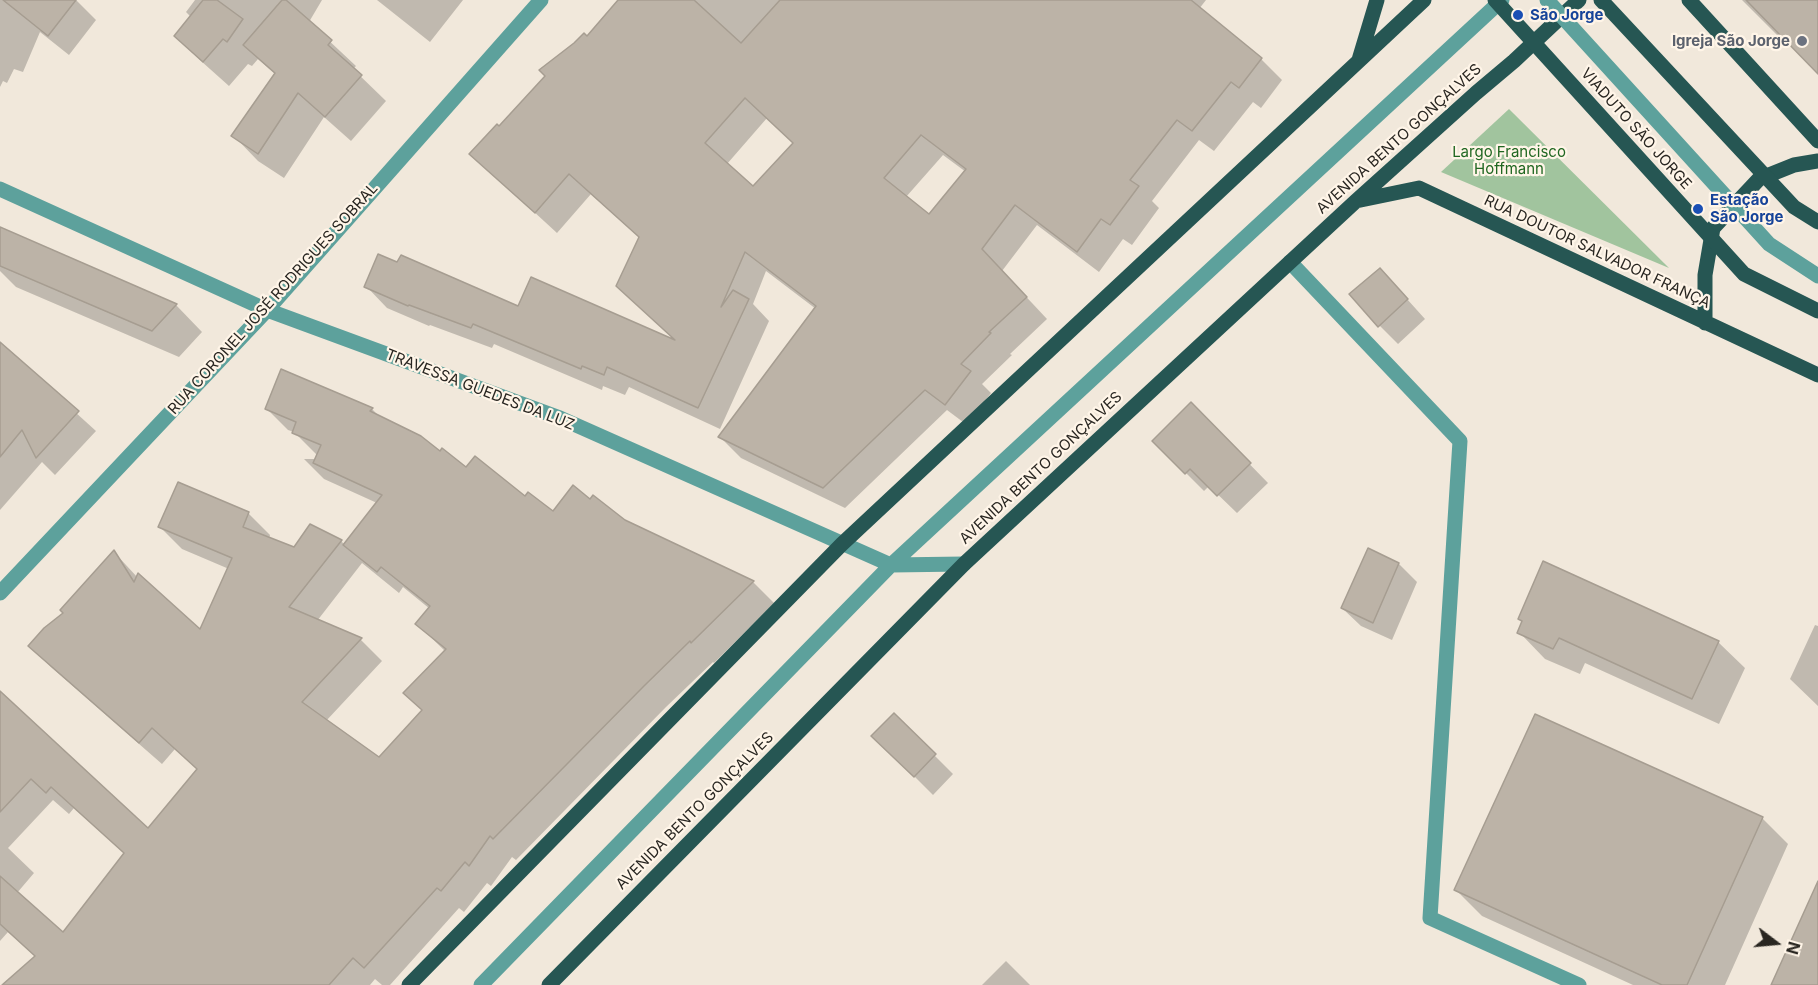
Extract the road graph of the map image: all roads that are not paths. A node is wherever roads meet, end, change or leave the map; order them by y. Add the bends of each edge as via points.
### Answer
1 (541, 0) edge
2 (1377, 0) edge
3 (1424, 0) edge
4 (1495, 0) edge
5 (1502, 0) edge
6 (1547, 0) edge
7 (1579, 0) edge
8 (1601, 0) edge
9 (1689, 0) edge
10 (1359, 63) junction
11 (1818, 141) edge
12 (1818, 161) edge
13 (0, 189) edge
14 (1356, 201) junction
15 (1818, 222) edge
16 (1290, 262) junction
17 (1818, 276) edge
18 (267, 310) junction
19 (1818, 311) edge
20 (1705, 323) junction
21 (1818, 375) edge
22 (842, 544) junction
23 (964, 564) junction
24 (891, 565) junction
25 (0, 593) edge
26 (409, 985) edge
27 (481, 985) edge
28 (550, 985) edge
29 (1579, 985) edge

1 - 18 street, RUA CORONEL JOSÉ RODRIGUES SOBRAL
2 - 10 main road
3 - 10 main road
4 - 19 main road, VIADUTO SÃO JORGE, bridge via 1744,274
5 - 24 street
6 - 17 street, VIADUTO SÃO JORGE, bridge via 1769,244
7 - 14 main road, AVENIDA BENTO GONÇALVES
8 - 15 main road, bridge via 1794,207
9 - 11 main road
10 - 22 main road
12 - 20 main road via 1794,165 1759,179 1713,228 1705,275
13 - 18 street, TRAVESSA GUEDES DA LUZ
14 - 16 main road, AVENIDA BENTO GONÇALVES
14 - 20 main road, RUA DOUTOR SALVADOR FRANÇA via 1419,188
16 - 23 main road, AVENIDA BENTO GONÇALVES
16 - 29 street via 1460,441 1430,918
18 - 22 street, TRAVESSA GUEDES DA LUZ via 560,418
18 - 25 street, RUA CORONEL JOSÉ RODRIGUES SOBRAL
20 - 21 main road, RUA DOUTOR SALVADOR FRANÇA
22 - 24 street, TRAVESSA GUEDES DA LUZ
22 - 26 main road
23 - 24 street, TRAVESSA GUEDES DA LUZ
23 - 28 main road, AVENIDA BENTO GONÇALVES
24 - 27 street

